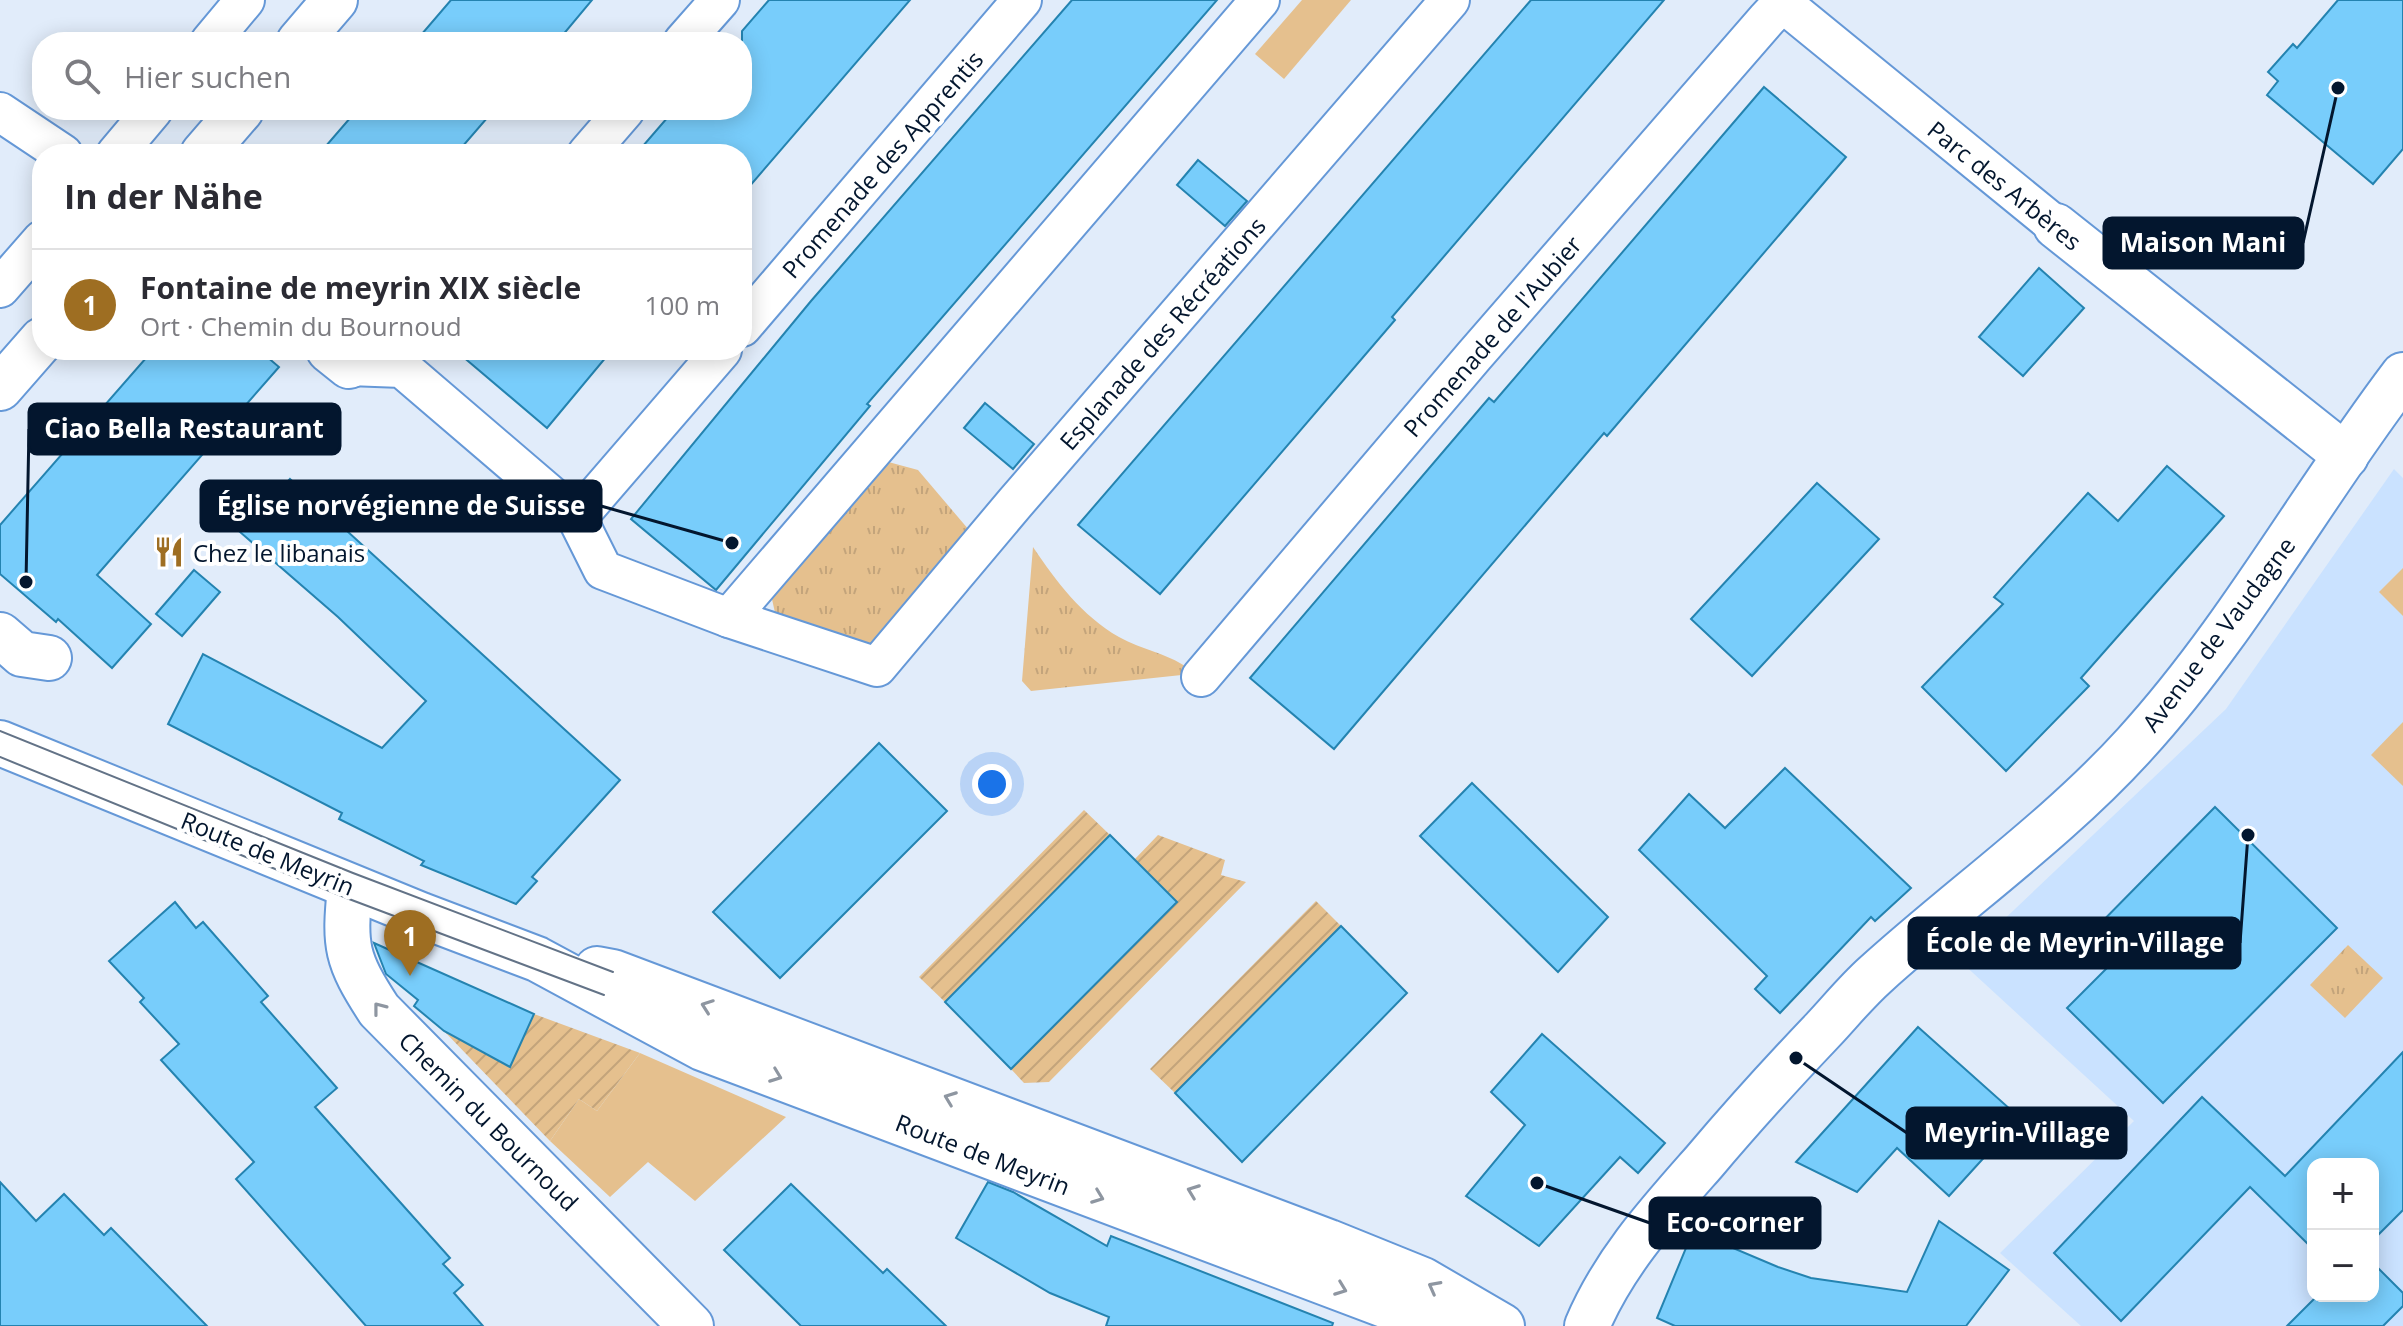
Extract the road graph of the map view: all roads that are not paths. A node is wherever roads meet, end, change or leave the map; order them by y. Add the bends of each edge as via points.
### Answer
1 (245, 0) edge
2 (335, 0) edge
3 (720, 0) edge
4 (1022, 0) edge
5 (1260, 0) edge
6 (1450, 0) edge
7 (1784, 1) edge
8 (218, 32) edge
9 (308, 32) edge
10 (692, 32) edge
11 (0, 112) edge
12 (145, 120) edge
13 (232, 120) edge
14 (616, 120) edge
15 (48, 144) edge
16 (124, 144) edge
17 (212, 144) edge
18 (596, 144) edge
19 (2056, 226) joint
20 (32, 251) edge
21 (0, 288) edge
22 (752, 315) edge
23 (32, 351) edge
24 (411, 360) edge
25 (713, 360) edge
26 (2403, 375) edge
27 (0, 388) edge
28 (2346, 456) junction
29 (577, 518) junction
30 (729, 618) junction
31 (0, 635) edge
32 (49, 658) dead end
33 (1201, 677) dead end
34 (0, 743) edge
35 (350, 887) junction
36 (537, 959) junction
37 (691, 1326) edge
38 (1440, 1326) edge
39 (1502, 1326) edge
40 (1587, 1326) edge

1 - 8 street
2 - 9 street
3 - 10 street
4 - 22 street, Promenade des Apprentis
5 - 30 street
6 - 30 street, Esplanade des Récréations via 877,667
7 - 19 street, Parc des Arbères
7 - 33 street, Promenade de l'Aubier
11 - 15 street
12 - 16 street
13 - 17 street
14 - 18 street
19 - 28 street, Parc des Arbères
20 - 21 street
23 - 27 street
24 - 29 street
25 - 29 street
26 - 28 street, Avenue de Vaudagne
28 - 40 street, Avenue de Vaudagne via 2223,634 2135,744 2022,853 1872,978 1807,1047 1623,1258
29 - 30 street via 603,570
31 - 32 street via 22,654
34 - 35 street, Route de Meyrin
35 - 36 street, Route de Meyrin
37 -> 35 street, Chemin du Bournoud via 379,1010 349,956
36 -> 38 street, Route de Meyrin via 702,1048
39 -> 36 street, Route de Meyrin via 1423,1280 1329,1242 613,972

